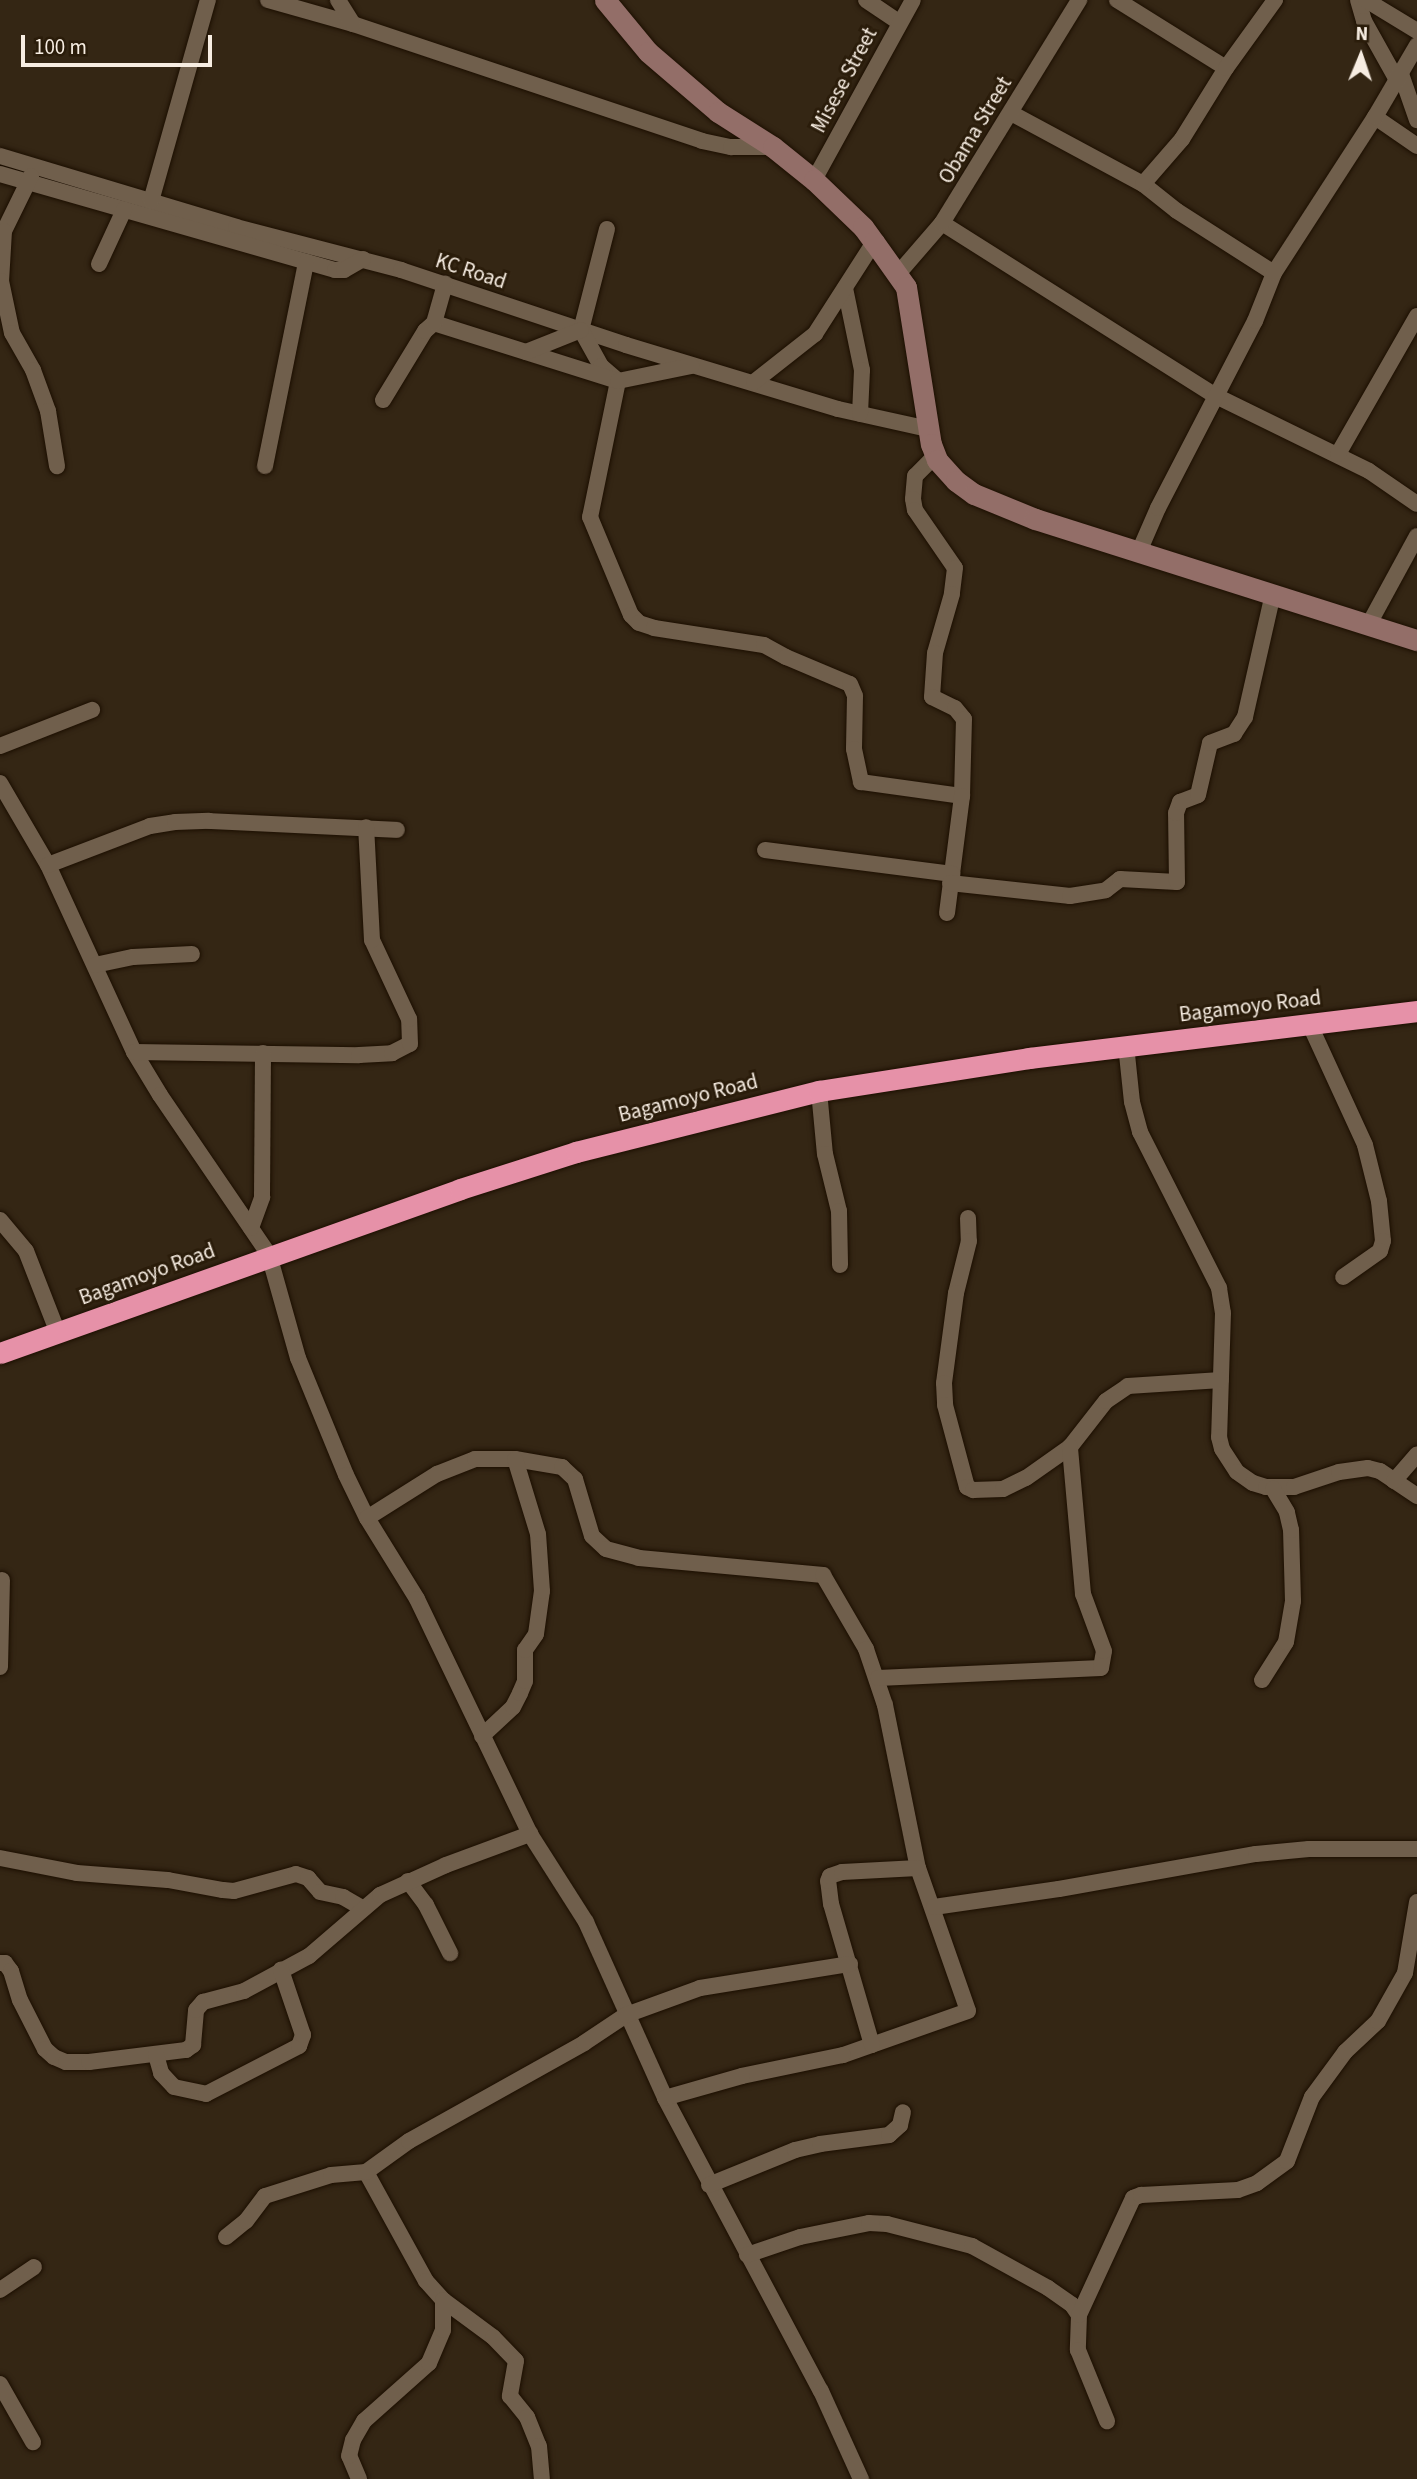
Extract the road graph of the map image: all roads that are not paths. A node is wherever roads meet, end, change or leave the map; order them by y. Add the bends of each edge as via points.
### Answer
1 (208, 0) edge
2 (268, 0) edge
3 (338, 0) edge
4 (605, 0) edge
5 (866, 0) edge
6 (913, 0) edge
7 (1079, 0) edge
8 (1117, 0) edge
9 (1275, 0) edge
10 (1358, 0) edge
11 (1366, 0) edge
12 (899, 22) junction
13 (353, 24) junction
14 (1417, 31) edge
15 (1417, 45) edge
16 (1226, 68) junction
17 (1399, 77) junction
18 (1011, 113) junction
19 (1375, 117) junction
20 (1417, 120) edge
21 (1417, 146) edge
22 (773, 147) junction
23 (0, 156) edge
24 (35, 168) junction
25 (0, 174) edge
26 (814, 180) junction
27 (27, 183) junction
28 (1143, 184) junction
29 (151, 201) junction
30 (124, 210) junction
31 (942, 223) junction
32 (607, 229) dead end
33 (874, 243) junction
34 (363, 259) junction
35 (306, 262) junction
36 (99, 264) dead end
37 (1274, 273) junction
38 (897, 275) junction
39 (445, 284) junction
40 (845, 288) junction
41 (1417, 316) edge
42 (434, 323) junction
43 (581, 330) junction
44 (526, 352) junction
45 (693, 366) junction
46 (618, 381) junction
47 (754, 382) junction
48 (1216, 396) junction
49 (383, 400) dead end
50 (860, 414) junction
51 (928, 429) junction
52 (1338, 454) junction
53 (935, 456) junction
54 (57, 466) dead end
55 (265, 466) dead end
56 (1417, 504) edge
57 (1417, 536) edge
58 (1138, 554) junction
59 (1273, 594) junction
60 (1369, 624) junction
61 (1417, 640) edge
62 (92, 710) dead end
63 (0, 746) edge
64 (0, 783) edge
65 (962, 796) junction
66 (366, 827) junction
67 (397, 830) dead end
68 (765, 850) dead end
69 (48, 865) junction
70 (951, 878) junction
71 (947, 913) dead end
72 (192, 954) dead end
73 (95, 965) junction
74 (1417, 1011) edge
75 (1309, 1023) junction
76 (1126, 1045) junction
77 (134, 1052) junction
78 (263, 1053) junction
79 (819, 1091) junction
80 (968, 1218) dead end
81 (0, 1220) edge
82 (251, 1228) junction
83 (270, 1255) junction
84 (841, 1265) dead end
85 (1343, 1277) dead end
86 (58, 1333) junction
87 (0, 1353) edge
88 (1221, 1380) junction
89 (1070, 1447) junction
90 (1417, 1455) edge
91 (515, 1459) junction
92 (1394, 1481) junction
93 (1273, 1489) junction
94 (1417, 1496) edge
95 (367, 1518) junction
96 (2, 1580) dead end
97 (0, 1667) edge
98 (878, 1678) junction
99 (1262, 1680) dead end
100 (482, 1736) junction
101 (530, 1834) junction
102 (1417, 1849) edge
103 (0, 1858) edge
104 (918, 1868) junction
105 (408, 1881) junction
106 (1417, 1902) edge
107 (934, 1907) junction
108 (362, 1908) junction
109 (450, 1952) dead end
110 (0, 1963) edge
111 (850, 1964) junction
112 (281, 1970) junction
113 (626, 2015) junction
114 (872, 2045) junction
115 (156, 2055) junction
116 (665, 2098) junction
117 (904, 2112) dead end
118 (366, 2172) junction
119 (709, 2185) junction
120 (226, 2237) dead end
121 (747, 2255) junction
122 (34, 2267) dead end
123 (0, 2290) edge
124 (443, 2300) junction
125 (1079, 2315) junction
126 (0, 2384) edge
127 (1107, 2421) dead end
128 (33, 2442) dead end
129 (359, 2479) edge
130 (542, 2479) edge
131 (861, 2479) edge

1 - 29 street
2 - 13 street
3 - 13 street
4 - 22 street via 648,52 719,112
5 - 12 street
6 - 12 street, Misese Street
7 - 18 street, Obama Street
8 - 16 street
9 - 16 street
10 - 17 street via 1364,21
11 - 14 street
12 - 26 street, Misese Street
13 - 22 street via 702,141 731,147
15 - 17 street
16 - 28 street via 1182,139
17 - 19 street
17 - 20 street
18 - 28 street
18 - 31 street, Obama Street
19 - 21 street
19 - 37 street
22 - 26 street
23 - 24 street, KC Road
24 - 27 street
24 - 29 street, KC Road
25 - 27 street
26 - 33 street
27 - 30 street
27 - 54 street via 4,231 0,264 3,300 12,333 33,370 48,411
28 - 37 street
29 - 34 street, KC Road
30 - 35 street
30 - 36 street
31 - 38 street, Obama Street
31 - 48 street
32 - 43 street
33 - 38 street
33 - 40 street
34 - 35 street via 344,270
34 - 39 street, KC Road
35 - 55 street
37 - 48 street
38 - 51 street via 906,287
39 - 42 street
39 - 43 street, KC Road
40 - 47 street via 808,341
40 - 50 street via 862,370
41 - 52 street
42 - 44 street
42 - 49 street
43 - 44 street
43 - 45 street, KC Road
43 - 46 street via 601,366
44 - 46 street
45 - 46 street
45 - 47 street, KC Road
46 - 65 street via 590,517 631,615 654,628 764,645 850,684 855,696 854,749 861,782
47 - 50 street, KC Road
48 - 52 street
48 - 58 street
50 - 51 street, KC Road
51 - 53 street
52 - 56 street
53 - 58 street via 944,471 974,494
53 - 65 street via 915,476 913,499 915,510 955,568 935,653 932,697 955,708 964,719
57 - 60 street
58 - 59 street
59 - 60 street
59 - 70 street via 1245,717 1230,737 1210,743 1198,795 1180,802 1176,813 1175,884 1120,879 1106,890 1070,896
60 - 61 street
62 - 63 street
64 - 69 street
65 - 70 street
66 - 67 street
66 - 69 street via 175,822 150,826
66 - 78 street via 372,940 409,1019 410,1044 392,1053
68 - 70 street
69 - 73 street
70 - 71 street
72 - 73 street via 133,957
73 - 77 street
74 - 75 highway, Bagamoyo Road
75 - 76 highway, Bagamoyo Road
75 - 85 street via 1365,1146 1379,1201 1384,1241 1380,1251
76 - 79 highway, Bagamoyo Road
76 - 88 street via 1140,1132 1219,1288
77 - 78 street
77 - 82 street
78 - 82 street via 262,1197
79 - 83 highway, Bagamoyo Road via 576,1152
79 - 84 street via 825,1154 839,1211
80 - 89 street via 969,1241 956,1293 944,1383 945,1405 967,1487 1003,1489
81 - 86 street via 26,1251
82 - 83 street
83 - 86 highway, Bagamoyo Road
83 - 95 street via 310,1393
86 - 87 highway, Bagamoyo Road
88 - 89 street via 1128,1386 1106,1401
88 - 93 street via 1222,1449 1237,1472
89 - 98 street via 1083,1594 1104,1651 1101,1668
90 - 92 street
91 - 95 street via 458,1464
91 - 98 street via 571,1472 580,1487 592,1536 606,1549 639,1558 823,1575
91 - 100 street via 538,1534 542,1591 536,1634 525,1650 525,1681 513,1707
92 - 93 street via 1380,1471 1355,1468 1313,1483
92 - 94 street
93 - 99 street via 1287,1512 1291,1530 1293,1601 1286,1642
95 - 100 street via 416,1599
96 - 97 street
98 - 104 street
100 - 101 street
101 - 105 street
101 - 113 street via 586,1922
102 - 107 street via 1255,1854
103 - 108 street via 77,1873 234,1891 296,1874 308,1878 320,1892 343,1897
104 - 107 street
104 - 111 street via 830,1876 831,1903
105 - 108 street
105 - 109 street
106 - 125 street via 1405,1973 1378,2021 1345,2052 1318,2087 1287,2161 1257,2183 1238,2190 1133,2198
107 - 114 street via 968,2011
108 - 112 street via 309,1956
110 - 115 street via 11,1971 20,2000 45,2049 54,2057 89,2062
111 - 113 street via 700,1988
111 - 114 street
112 - 115 street via 244,1991 198,2005 192,2045
112 - 115 street via 303,2035 299,2046 206,2094 174,2087 161,2073
113 - 116 street
113 - 118 street via 409,2141
114 - 116 street
116 - 119 street
117 - 119 street via 900,2125 889,2135 795,2150
118 - 120 street via 331,2175 265,2196
118 - 124 street via 426,2281
119 - 121 street
121 - 125 street via 828,2230 887,2224 972,2246 1048,2288
121 - 131 street via 821,2391
122 - 123 street
124 - 129 street via 443,2330 429,2363 364,2421 353,2440 349,2456
124 - 130 street via 493,2337 516,2361 510,2396 527,2417 539,2446
125 - 127 street via 1079,2350
126 - 128 street

